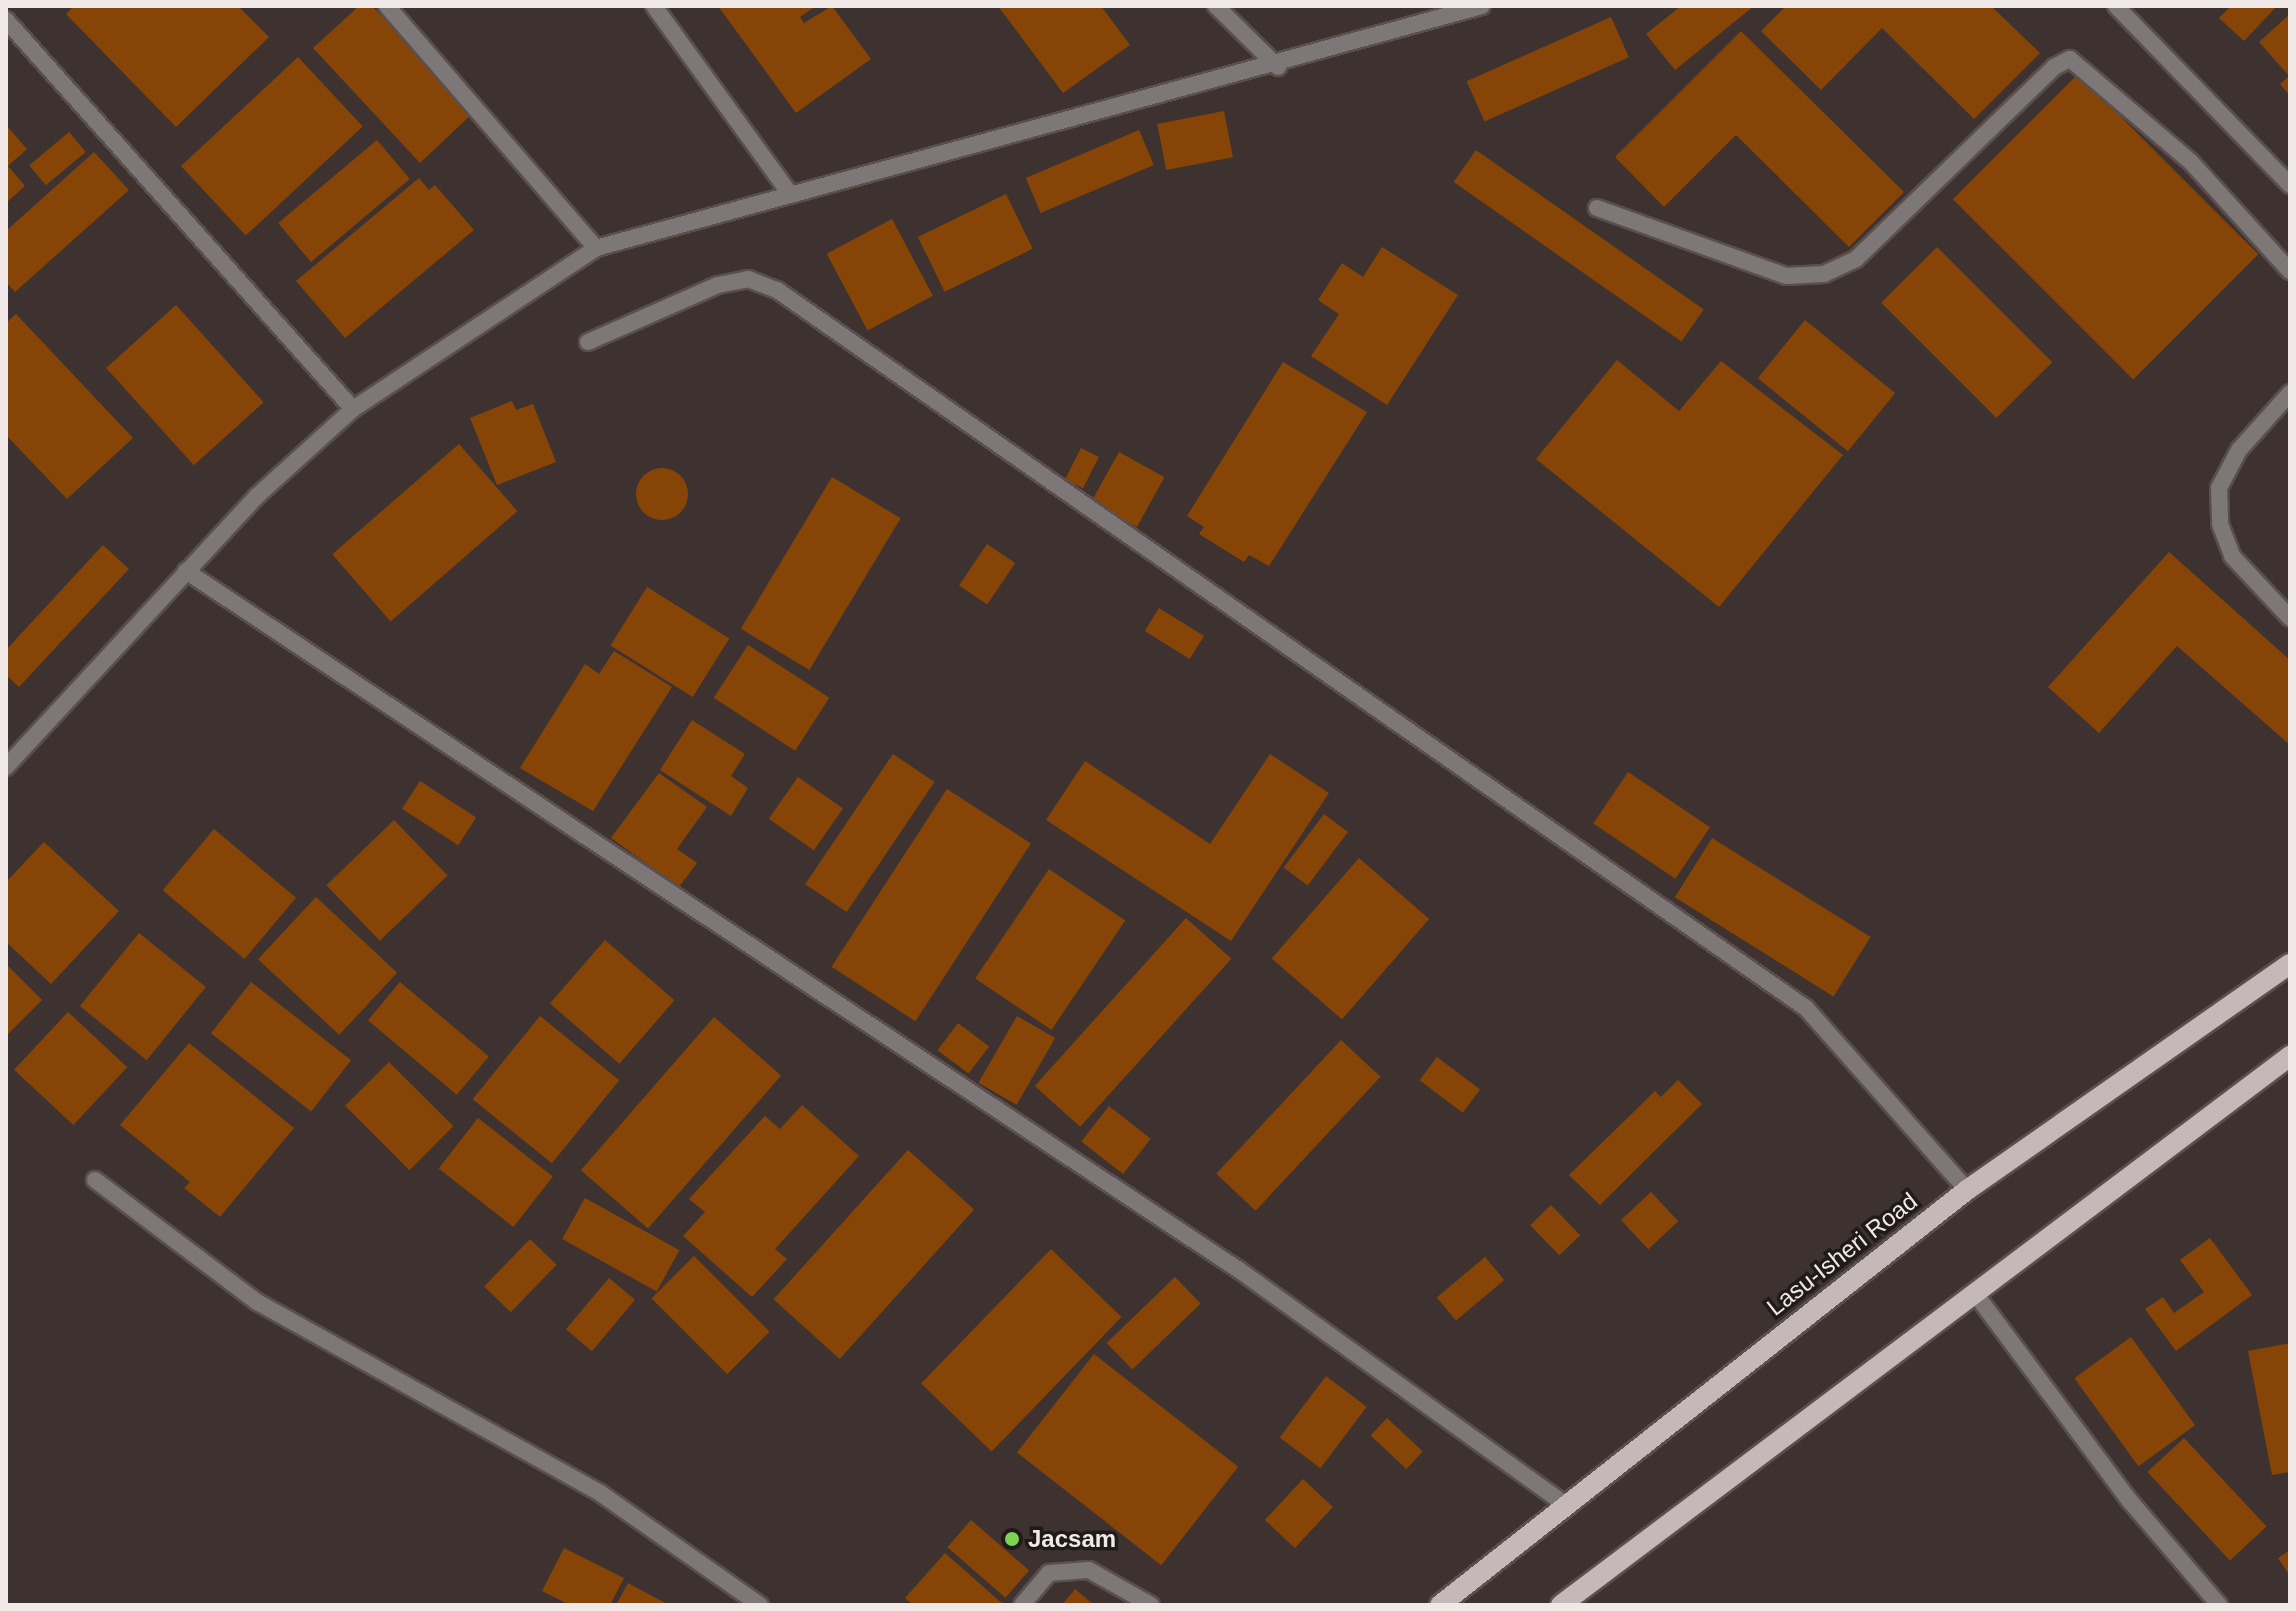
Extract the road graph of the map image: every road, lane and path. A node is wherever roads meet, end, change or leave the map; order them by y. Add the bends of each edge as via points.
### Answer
1 (387, 6) edge
2 (654, 6) edge
3 (1216, 6) edge
4 (1482, 6) edge
5 (2116, 6) edge
6 (6, 20) edge
7 (1278, 67) junction
8 (2290, 185) edge
9 (790, 194) junction
10 (1597, 208) dead end
11 (596, 248) junction
12 (2290, 271) edge
13 (588, 342) dead end
14 (2290, 393) edge
15 (353, 409) junction
16 (186, 571) junction
17 (2290, 618) edge
18 (6, 767) edge
19 (2290, 964) edge
20 (2290, 1056) edge
21 (95, 1180) dead end
22 (1967, 1190) junction
23 (1974, 1292) junction
24 (1562, 1502) junction
25 (760, 1605) edge
26 (1022, 1605) edge
27 (1151, 1605) edge
28 (1440, 1605) edge
29 (1561, 1605) edge
30 (2219, 1605) edge

1 - 11 street
2 - 9 street
3 - 7 street
4 - 7 street
5 - 8 street
6 - 15 street
7 - 9 street
9 - 11 street
10 - 12 street via 1786,276 1824,274 1856,259 2054,67 2070,59 2191,162
11 - 15 street
13 - 22 street via 718,285 748,279 777,290 1806,1008
14 - 17 street via 2239,450 2219,488 2220,524 2232,556
15 - 16 street
16 - 18 street
16 - 24 street via 1239,1270
19 - 22 main road, Lasu-Isheri Road
20 - 23 main road
21 - 25 street via 257,1302 600,1493
22 - 24 main road, Lasu-Isheri Road
23 - 29 main road
23 - 30 street via 2130,1501
24 - 28 main road, Lasu-Isheri Road
26 - 27 street via 1049,1573 1089,1570

